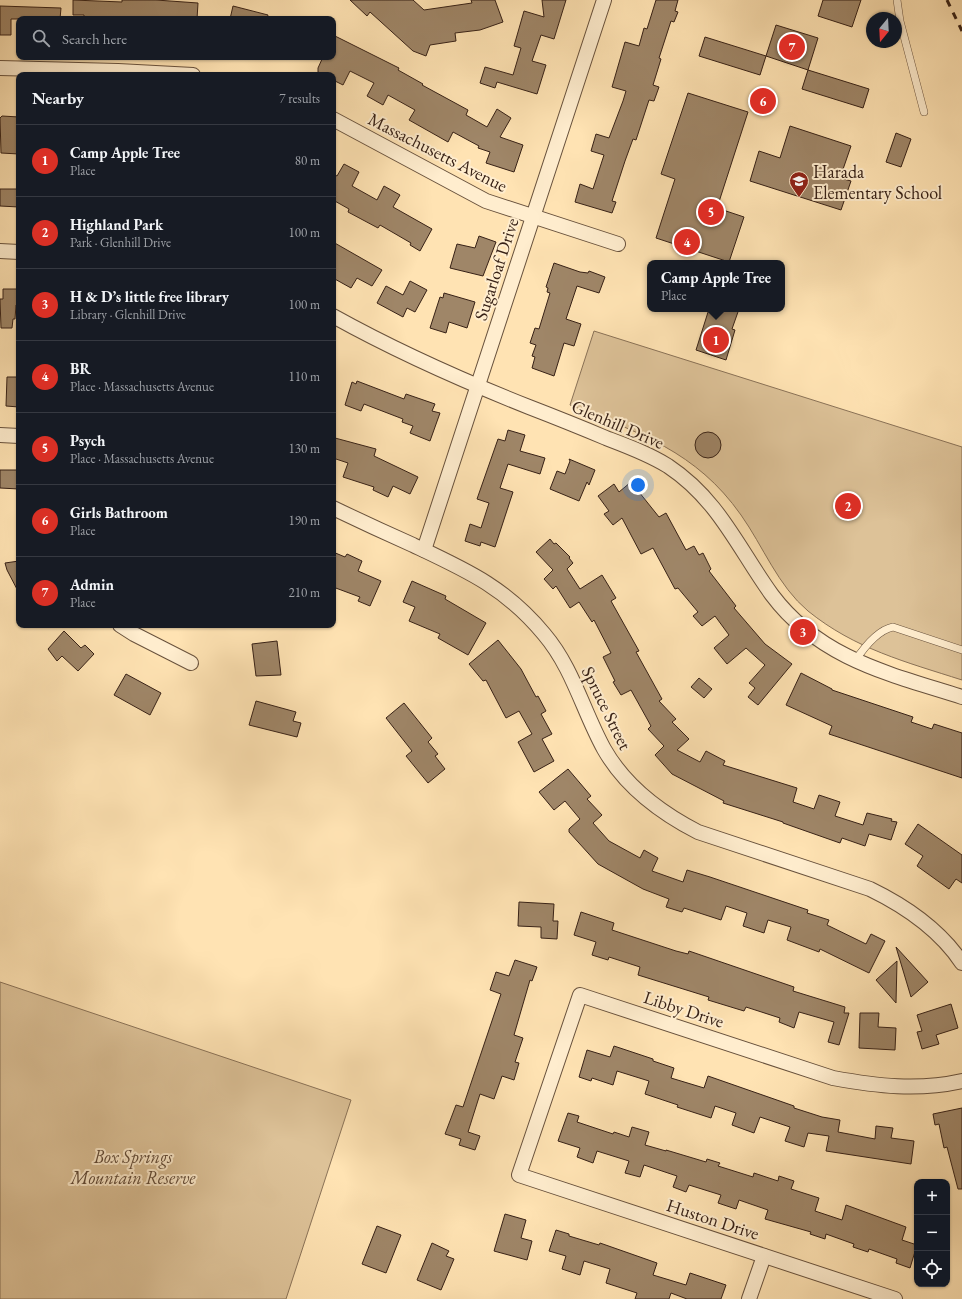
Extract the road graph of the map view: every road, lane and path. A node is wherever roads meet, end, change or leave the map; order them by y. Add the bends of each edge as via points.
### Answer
1 (604, 0) edge
2 (897, 0) edge
3 (0, 68) edge
4 (136, 72) edge
5 (924, 112) dead end
6 (336, 121) edge
7 (534, 216) junction
8 (618, 244) dead end
9 (0, 251) edge
10 (16, 252) edge
11 (336, 318) edge
12 (478, 387) junction
13 (0, 435) edge
14 (16, 436) edge
15 (336, 509) edge
16 (424, 550) junction
17 (125, 628) edge
18 (962, 650) edge
19 (855, 661) junction
20 (191, 663) dead end
21 (962, 697) edge
22 (962, 963) edge
23 (962, 1081) edge
24 (519, 1174) joint
25 (764, 1256) junction
26 (749, 1299) edge
27 (894, 1299) edge

1 - 7 street, Sugarloaf Drive
2 - 5 lane via 900,21
3 - 4 street
6 - 7 street, Massachusetts Avenue via 486,201
7 - 8 street, Massachusetts Avenue
7 - 12 street, Sugarloaf Drive
9 - 10 street
11 - 12 street, Glenhill Drive via 407,355
12 - 16 street, Sugarloaf Drive
12 - 19 street, Glenhill Drive via 638,450 668,466 693,486 718,513 773,596 799,624 830,648
13 - 14 street
15 - 16 street, Spruce Street
16 - 22 street, Spruce Street via 469,571 493,586 544,634 567,669 604,750 621,774 653,804 681,823 704,834 870,889 888,898 931,929
17 - 20 street
18 - 19 lane via 893,627 886,628 862,650
19 - 21 street, Glenhill Drive
23 - 24 street, Libby Drive via 906,1088 833,1078 580,995
24 - 25 street, Huston Drive
25 - 26 street
25 - 27 street, Huston Drive

